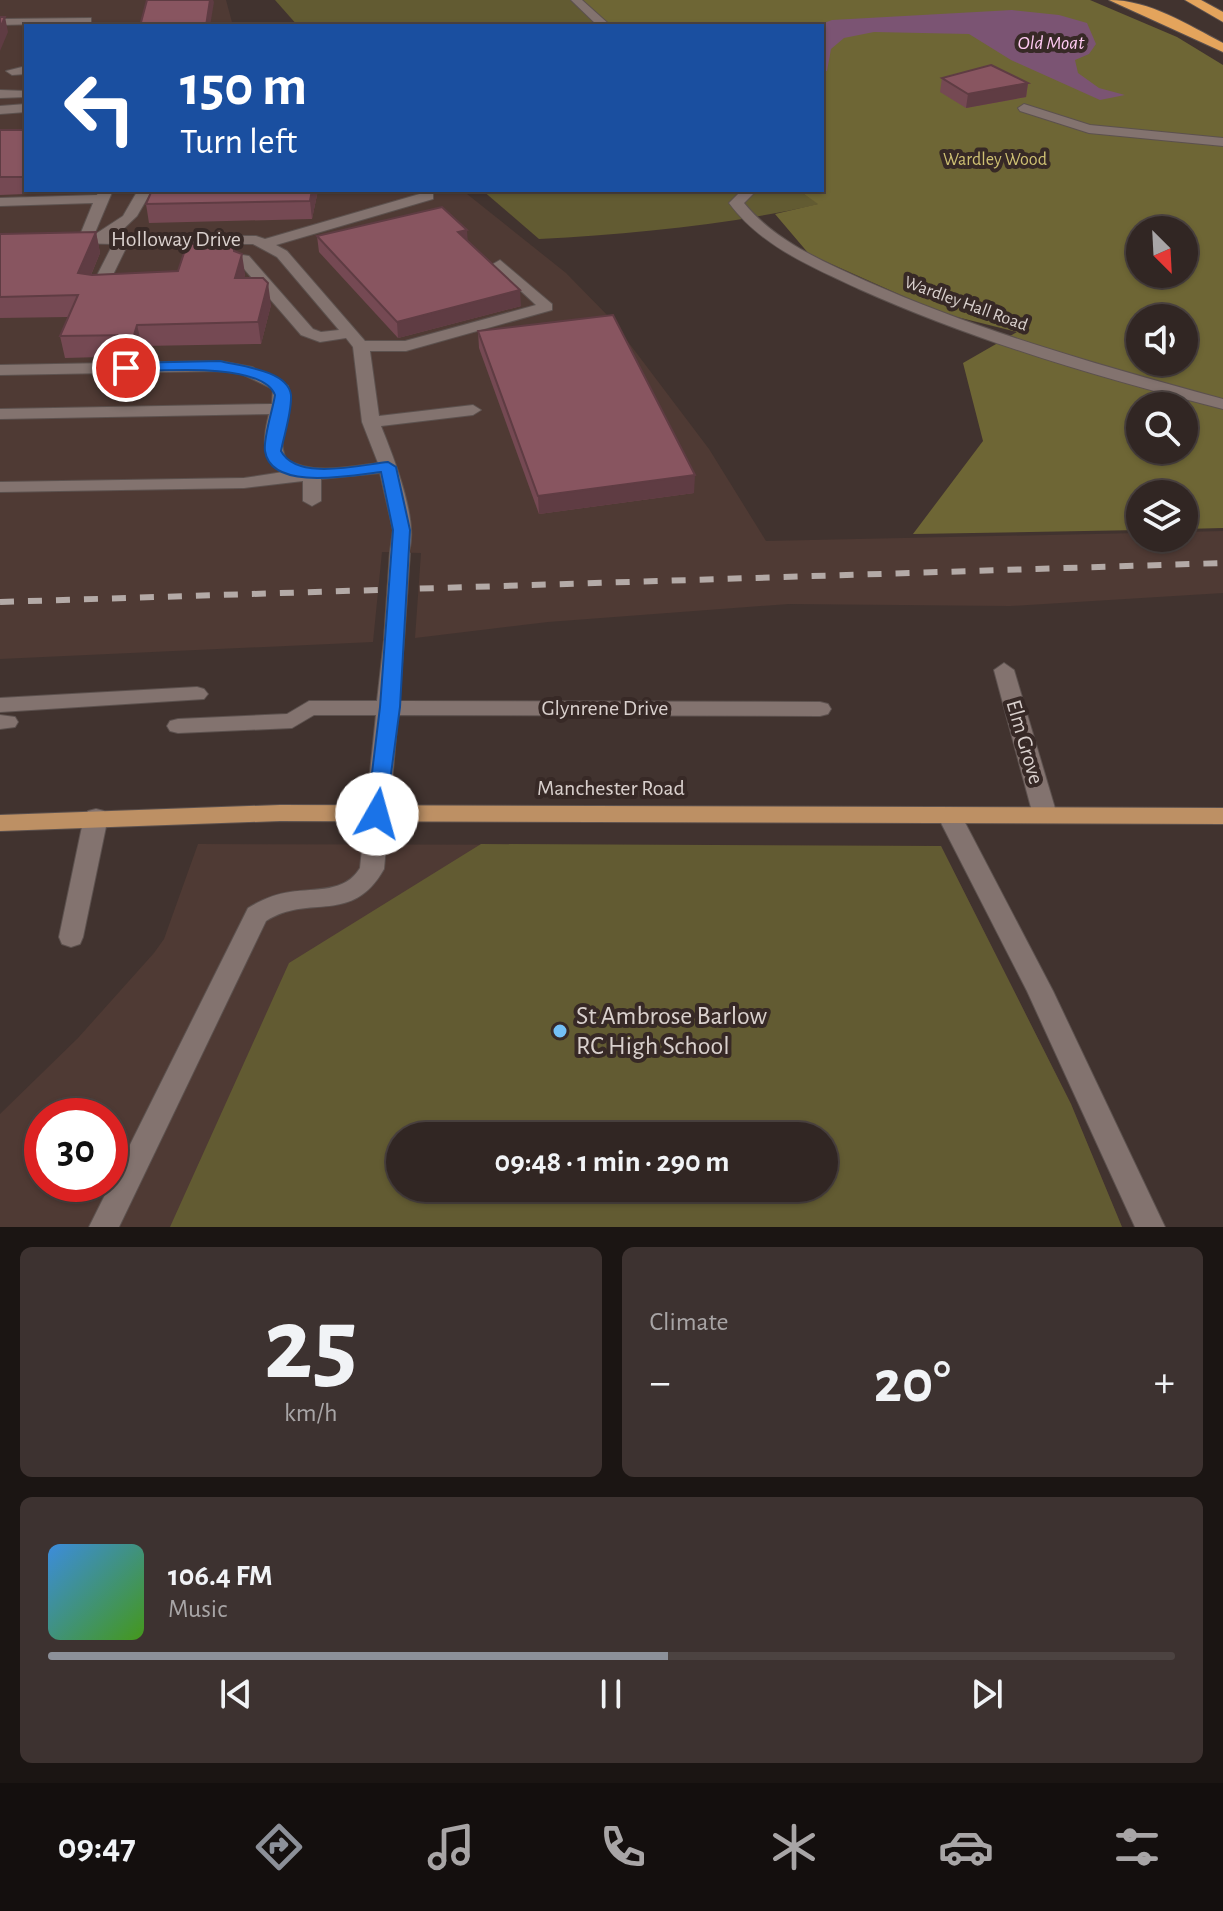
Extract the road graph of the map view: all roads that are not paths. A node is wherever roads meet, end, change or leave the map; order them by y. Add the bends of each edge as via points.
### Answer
1 (576, 0) edge
2 (1116, 0) edge
3 (1192, 0) edge
4 (1223, 18) edge
5 (87, 19) edge
6 (0, 22) edge
7 (603, 24) edge
8 (1223, 48) edge
9 (24, 70) edge
10 (12, 71) dead end
11 (0, 94) edge
12 (22, 94) dead end
13 (24, 108) edge
14 (1024, 108) dead end
15 (0, 110) edge
16 (1223, 142) edge
17 (144, 192) edge
18 (748, 192) edge
19 (105, 194) edge
20 (428, 196) dead end
21 (0, 202) edge
22 (208, 238) junction
23 (93, 239) junction
24 (123, 239) junction
25 (57, 240) edge
26 (264, 244) junction
27 (500, 264) dead end
28 (305, 281) junction
29 (271, 288) junction
30 (98, 289) edge
31 (355, 340) junction
32 (0, 370) edge
33 (1223, 404) edge
34 (280, 409) junction
35 (473, 410) dead end
36 (0, 414) edge
37 (371, 422) junction
38 (388, 467) junction
39 (312, 474) junction
40 (0, 487) edge
41 (312, 501) dead end
42 (1004, 670) dead end
43 (197, 694) dead end
44 (390, 707) junction
45 (820, 709) dead end
46 (2, 716) edge
47 (178, 726) dead end
48 (377, 814) junction
49 (949, 815) junction
50 (1045, 815) junction
51 (1223, 816) edge
52 (96, 817) junction
53 (0, 823) edge
54 (71, 937) dead end
55 (104, 1227) edge
56 (1150, 1227) edge

1 - 7 street
2 - 8 highway
3 - 4 highway
5 - 6 street
9 - 10 street
11 - 12 street
13 - 15 street
14 - 16 street via 1089,129
17 - 23 street via 135,213 117,230
18 - 33 street, Wardley Hall Road via 736,203 751,219 804,257 868,288 1079,365
19 - 21 street
19 - 23 street
20 - 26 street
22 - 24 street, Holloway Drive
22 - 26 street, Holloway Drive
22 - 29 street via 207,250 244,259
23 - 24 street, Holloway Drive
23 - 25 street, Holloway Drive
24 - 30 street
26 - 28 street, Holloway Drive via 282,254
27 - 31 street via 547,307 406,346
28 - 29 street
28 - 31 street, Holloway Drive
29 - 31 street via 307,332
31 - 37 street
32 - 34 street via 220,366 246,370 280,386
34 - 36 street
34 - 39 street via 273,451 290,471
35 - 37 street
37 - 38 street
38 - 39 street
38 - 44 street, bridge via 402,530
39 - 40 street via 244,483
39 - 41 street
42 - 50 street, Elm Grove
43 - 46 street
44 - 45 street, Glynrene Drive
44 - 47 street, Glynrene Drive via 309,708 292,721
44 - 48 street
48 - 49 main road, Manchester Road
48 - 52 main road, Manchester Road
48 - 55 street via 367,882 342,895 278,901 257,915
49 - 50 main road, Manchester Road
49 - 56 street via 1040,991
50 - 51 main road, Manchester Road
52 - 53 main road, Manchester Road
52 - 54 street

